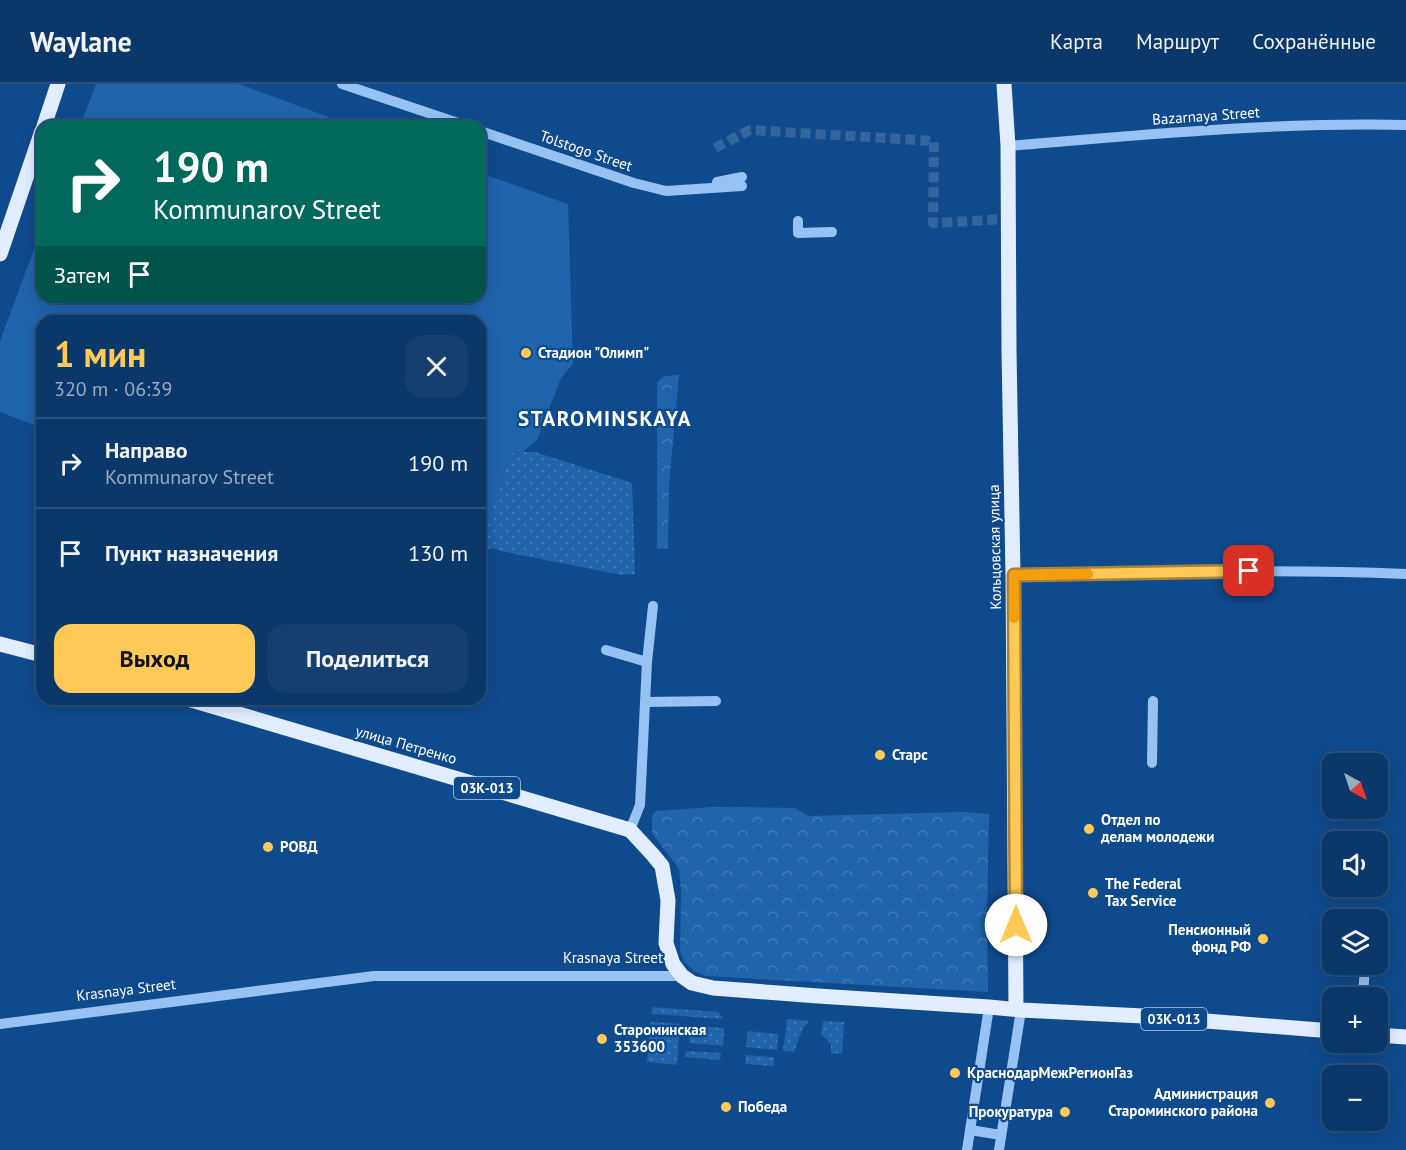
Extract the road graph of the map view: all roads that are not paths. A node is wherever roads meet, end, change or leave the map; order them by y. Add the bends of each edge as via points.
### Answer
1 (58, 84) edge
2 (342, 84) edge
3 (1004, 84) edge
4 (46, 120) edge
5 (449, 120) edge
6 (1406, 125) edge
7 (486, 132) edge
8 (1008, 146) junction
9 (36, 149) edge
10 (742, 182) dead end
11 (798, 221) dead end
12 (832, 231) dead end
13 (0, 254) edge
14 (1406, 574) edge
15 (1014, 575) junction
16 (653, 606) dead end
17 (0, 644) edge
18 (606, 651) dead end
19 (36, 653) edge
20 (647, 662) junction
21 (716, 701) dead end
22 (1153, 701) dead end
23 (645, 702) junction
24 (208, 705) edge
25 (1152, 763) dead end
26 (630, 831) junction
27 (682, 976) junction
28 (989, 1007) junction
29 (1018, 1010) junction
30 (0, 1024) edge
31 (1322, 1030) edge
32 (1388, 1036) edge
33 (1406, 1037) edge
34 (970, 1130) junction
35 (1001, 1135) junction
36 (967, 1150) edge
37 (999, 1150) edge

1 - 4 main road
2 - 5 street
3 - 8 main road, Кольцовская улица
6 - 8 street, Bazarnaya Street via 1250,127
7 - 10 street, Tolstogo Street via 666,191
8 - 15 main road, Кольцовская улица
9 - 13 main road
11 - 12 street via 798,233
14 - 15 street via 1249,571
15 - 29 main road, Кольцовская улица
16 - 20 street
17 - 19 main road
18 - 20 street
20 - 23 street
21 - 23 street
22 - 25 street
23 - 26 street via 640,806
24 - 26 main road, улица Петренко / 03К-013
26 - 27 main road, улица Петренко / 03К-013 via 662,866 668,900 666,944
27 - 28 main road, Krasnaya Street / 03К-013 via 713,988
27 - 30 street, Krasnaya Street via 374,976
28 - 29 main road, Krasnaya Street / 03К-013
28 - 34 street
29 - 31 main road, Krasnaya Street / 03К-013
29 - 35 street, Кольцовская улица
32 - 33 main road
34 - 35 street
34 - 36 street
35 - 37 street, Кольцовская улица

